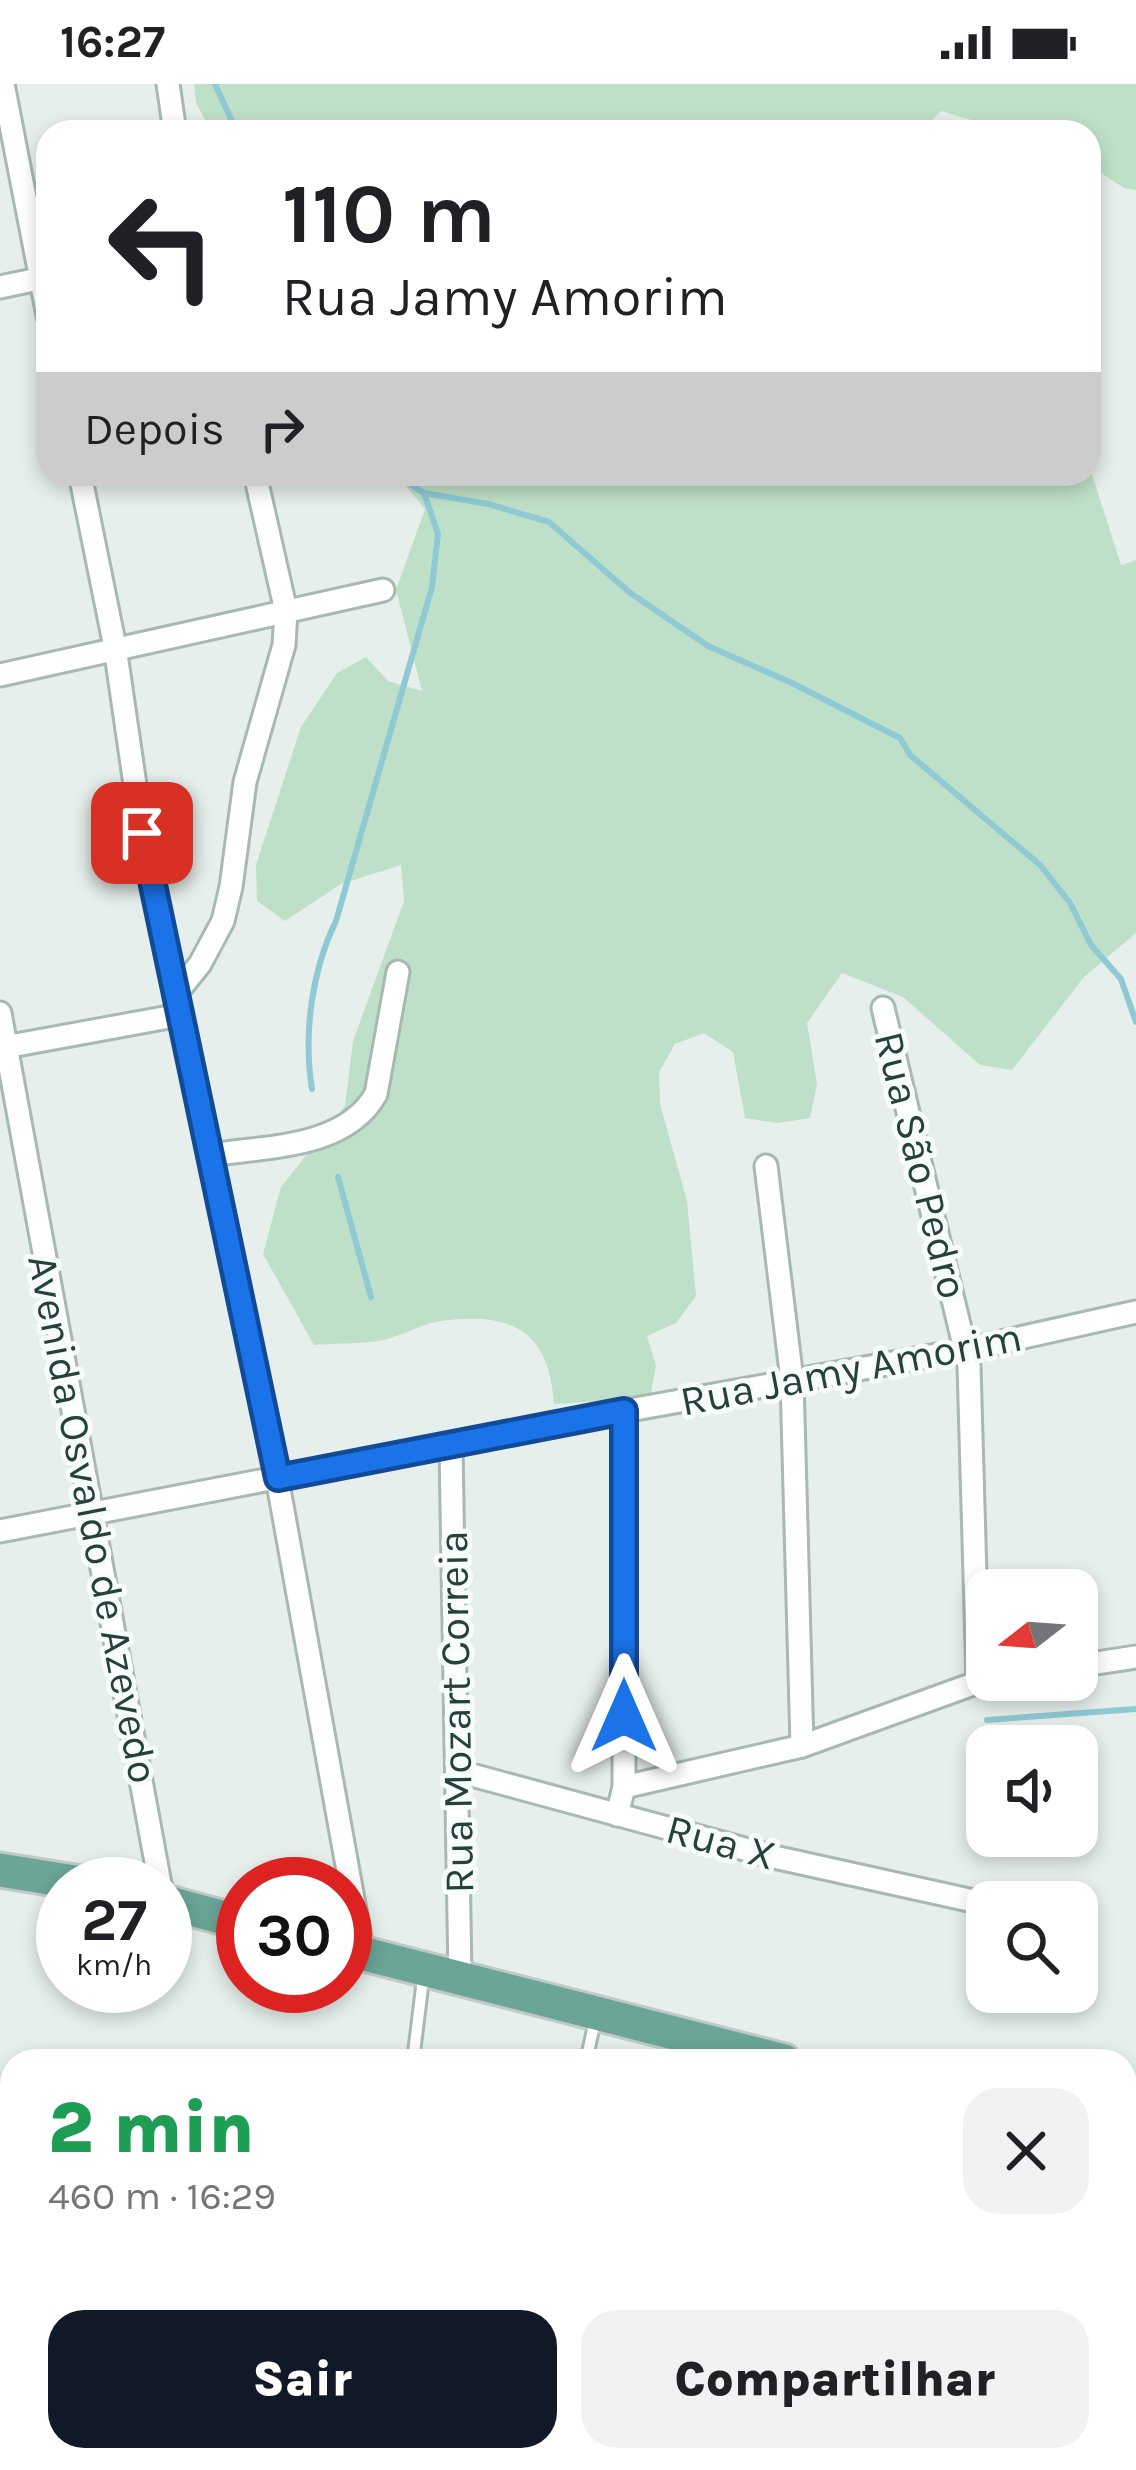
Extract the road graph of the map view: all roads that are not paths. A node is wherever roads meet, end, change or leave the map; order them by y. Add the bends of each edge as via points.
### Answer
1 (3, 84) edge
2 (168, 84) edge
3 (173, 120) edge
4 (36, 240) edge
5 (36, 280) edge
6 (0, 287) edge
7 (82, 486) edge
8 (258, 486) edge
9 (383, 590) dead end
10 (286, 611) junction
11 (116, 647) junction
12 (0, 675) edge
13 (398, 972) dead end
14 (178, 1005) junction
15 (883, 1008) dead end
16 (0, 1013) edge
17 (3, 1047) edge
18 (211, 1155) junction
19 (766, 1166) dead end
20 (1136, 1312) edge
21 (965, 1350) junction
22 (792, 1380) junction
23 (624, 1411) junction
24 (451, 1447) junction
25 (278, 1478) junction
26 (92, 1513) junction
27 (0, 1531) edge
28 (979, 1569) edge
29 (1136, 1657) edge
30 (1098, 1663) edge
31 (966, 1686) edge
32 (802, 1746) junction
33 (457, 1772) junction
34 (624, 1787) junction
35 (617, 1815) junction
36 (155, 1857) edge
37 (339, 1857) edge
38 (0, 1870) edge
39 (36, 1876) edge
40 (966, 1899) edge
41 (372, 1956) edge
42 (424, 1968) junction
43 (460, 1977) junction
44 (597, 2012) junction
45 (414, 2049) edge
46 (589, 2049) edge
47 (738, 2049) edge

1 - 4 street
2 - 3 street
5 - 6 street
7 - 11 street
8 - 10 street
9 - 10 street
10 - 11 street
10 - 14 street via 282,661 245,782 223,920
11 - 12 street
11 - 14 street via 142,833
13 - 18 street via 368,1108 321,1138
14 - 17 street
14 - 18 street
15 - 21 street, Rua São Pedro
16 - 17 street, Avenida Osvaldo de Azevedo
17 - 26 street, Avenida Osvaldo de Azevedo
18 - 25 street
19 - 22 street
20 - 21 street, Rua Jamy Amorim
21 - 22 street, Rua Jamy Amorim
21 - 28 street, Rua São Pedro
22 - 23 street, Rua Jamy Amorim
22 - 32 street
23 - 24 street, Rua Jamy Amorim
23 - 34 street
24 - 25 street, Rua Jamy Amorim
24 - 33 street, Rua Mozart Correia
25 - 26 street, Rua Jamy Amorim
25 - 37 street
26 - 27 street, Rua Jamy Amorim
26 - 36 street, Avenida Osvaldo de Azevedo
29 - 30 street
31 - 32 street
32 - 34 street
33 - 35 street, Rua X
33 - 43 street, Rua Mozart Correia
34 - 35 street
35 - 40 street, Rua X
38 - 39 main road
41 - 42 main road
42 - 43 main road
42 - 45 lane
43 - 44 main road
44 - 46 lane
44 - 47 main road

